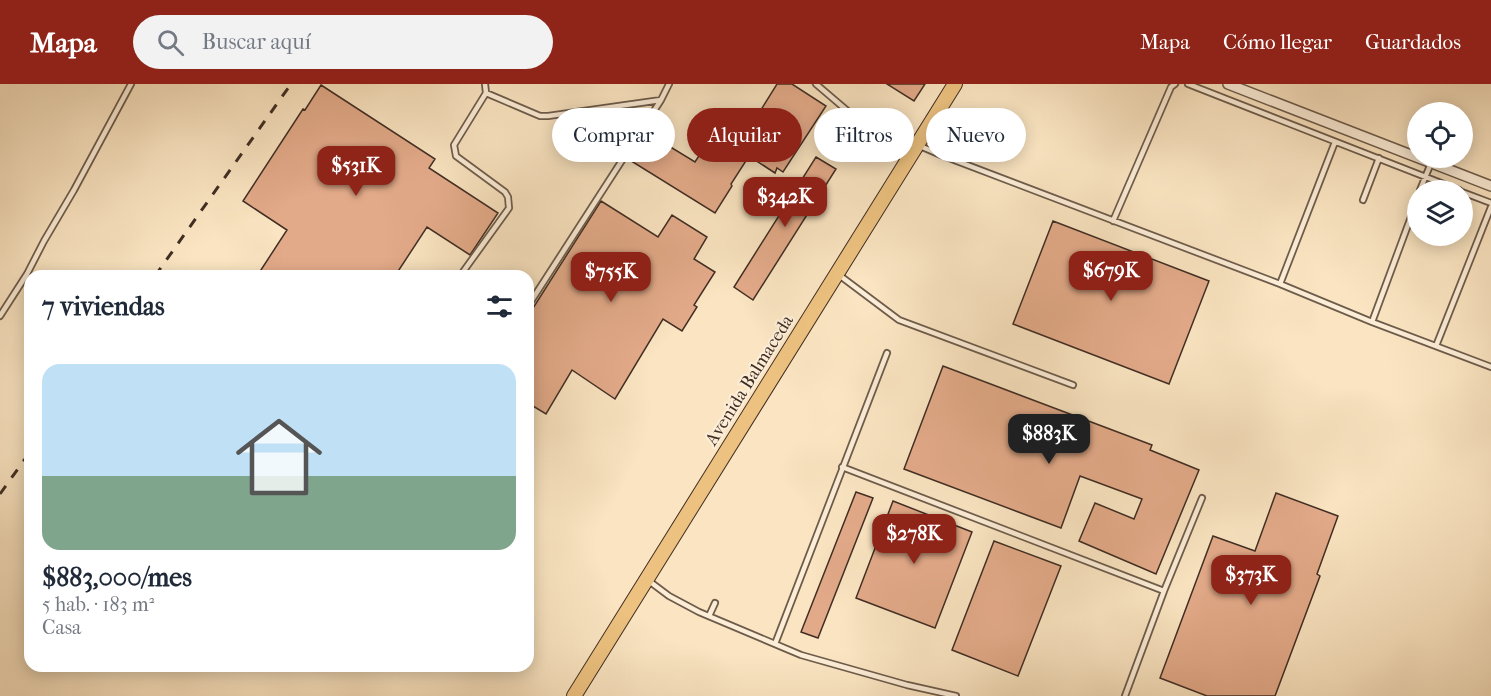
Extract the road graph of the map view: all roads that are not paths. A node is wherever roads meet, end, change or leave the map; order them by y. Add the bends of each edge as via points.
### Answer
1 (132, 84) edge
2 (485, 84) edge
3 (669, 84) edge
4 (816, 84) edge
5 (955, 84) edge
6 (1175, 84) edge
7 (1188, 84) edge
8 (1228, 84) edge
9 (1246, 87) edge
10 (486, 93) junction
11 (661, 100) junction
12 (844, 108) edge
13 (1335, 142) junction
14 (917, 144) junction
15 (914, 149) edge
16 (1407, 153) edge
17 (1379, 158) junction
18 (906, 162) edge
19 (1429, 168) edge
20 (1444, 168) edge
21 (1425, 177) junction
22 (1424, 180) edge
23 (1433, 180) edge
24 (1491, 186) edge
25 (1473, 197) edge
26 (1363, 200) dead end
27 (1491, 205) edge
28 (1113, 221) junction
29 (1407, 228) edge
30 (29, 270) edge
31 (464, 270) edge
32 (837, 273) junction
33 (24, 279) edge
34 (1280, 284) junction
35 (534, 297) edge
36 (0, 316) edge
37 (1372, 322) junction
38 (1436, 346) junction
39 (887, 353) dead end
40 (1491, 367) edge
41 (1073, 385) dead end
42 (842, 467) junction
43 (1202, 498) dead end
44 (647, 579) junction
45 (1164, 591) junction
46 (715, 603) dead end
47 (709, 616) junction
48 (775, 644) junction
49 (574, 696) edge
50 (956, 696) edge
51 (1125, 696) edge

1 - 30 lane
2 - 10 lane
3 - 11 lane
4 - 12 lane
5 - 14 main road, Avenida Balmaceda
6 - 28 lane
7 - 13 lane
8 - 9 street
9 - 16 street
10 - 11 lane via 540,116
10 - 31 lane via 454,145 456,156 505,192 508,208
11 - 35 lane
13 - 17 lane
13 - 34 lane
14 - 15 main road, Avenida Balmaceda
14 - 28 lane
17 - 21 lane
17 - 26 lane
18 - 32 main road, Avenida Balmaceda
19 - 21 lane
20 - 24 street
21 - 22 lane
21 - 23 lane
25 - 27 lane
27 - 38 lane
28 - 34 lane
29 - 37 lane
32 - 41 lane via 899,320
32 - 44 main road, Avenida Balmaceda
33 - 36 lane
34 - 37 lane
37 - 38 lane
38 - 40 lane
39 - 42 lane
42 - 45 lane
42 - 48 lane
43 - 45 lane
44 - 47 lane via 669,596
44 - 49 main road, Avenida Balmaceda
45 - 51 lane
46 - 47 lane
47 - 48 lane
48 - 50 lane via 801,655

